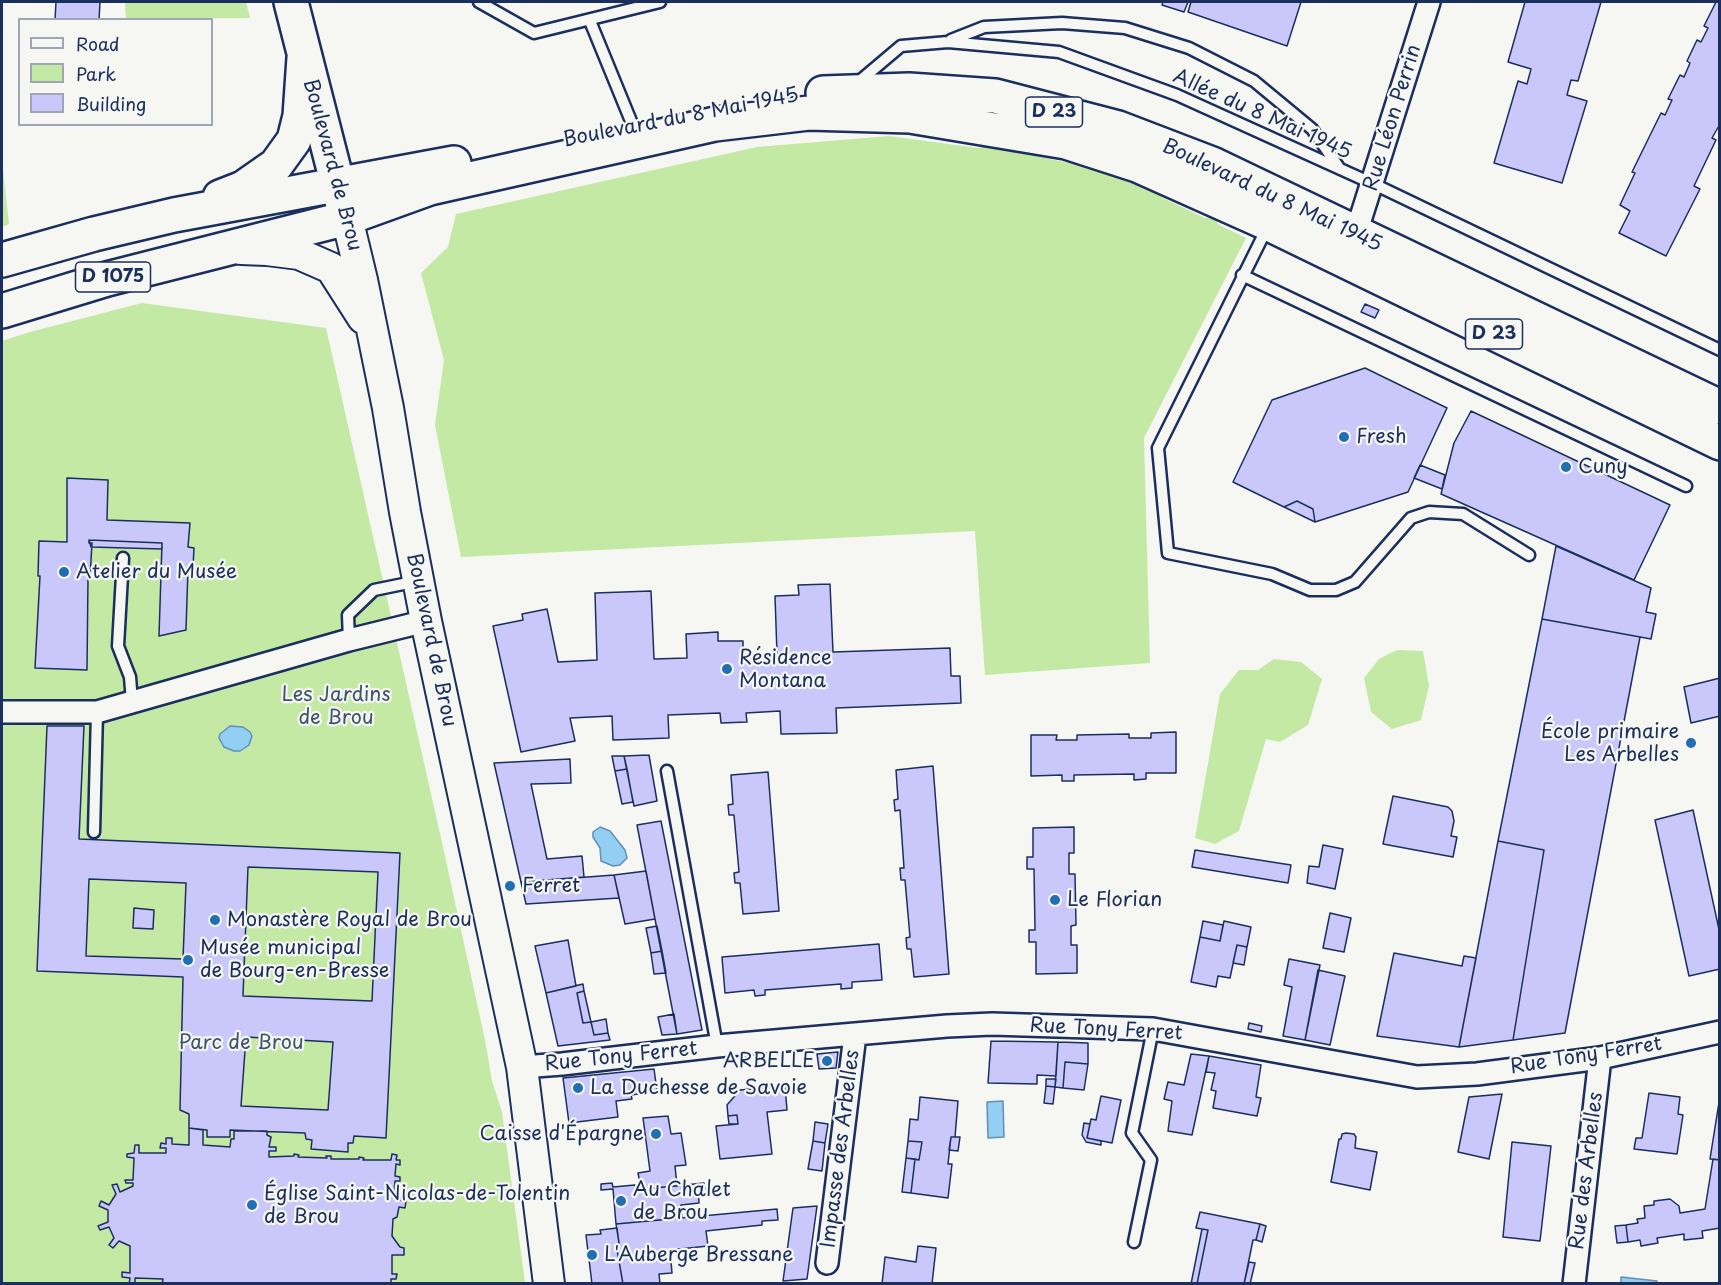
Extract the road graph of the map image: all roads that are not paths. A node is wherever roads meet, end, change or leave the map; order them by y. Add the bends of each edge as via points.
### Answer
1 (291, 2) edge
2 (478, 2) edge
3 (660, 2) edge
4 (1429, 2) edge
5 (590, 21) junction
6 (948, 42) junction
7 (304, 57) junction
8 (847, 92) junction
9 (633, 126) junction
10 (1340, 169) junction
11 (1372, 184) junction
12 (337, 186) junction
13 (174, 215) junction
14 (347, 218) junction
15 (1269, 224) junction
16 (1356, 233) junction
17 (226, 249) junction
18 (2, 260) edge
19 (1242, 275) junction
20 (2, 311) edge
21 (374, 335) junction
22 (1719, 350) edge
23 (1719, 407) edge
24 (1704, 442) edge
25 (1686, 486) dead end
26 (1529, 555) dead end
27 (123, 558) dead end
28 (418, 581) junction
29 (426, 621) junction
30 (350, 640) junction
31 (132, 702) junction
32 (2, 712) edge
33 (97, 712) junction
34 (667, 771) dead end
35 (94, 832) dead end
36 (1153, 1029) junction
37 (1719, 1032) edge
38 (855, 1035) junction
39 (717, 1046) junction
40 (1600, 1058) junction
41 (522, 1067) junction
42 (1134, 1242) dead end
43 (827, 1263) dead end
44 (549, 1284) edge
45 (1574, 1284) edge

1 - 7 main road, Boulevard de Brou
2 - 5 lane via 534,33
3 - 5 lane
4 - 11 street, Rue Léon Perrin
5 - 9 lane
6 - 8 lane, Allée du 8 Mai 1945 via 901,46
6 - 10 lane, Allée du 8 Mai 1945 via 1059,52 1177,95
6 - 10 lane via 984,27 1062,22 1125,28 1189,48 1254,81 1312,129
7 - 12 main road, Boulevard de Brou
7 - 13 main road via 300,116 294,140 276,165 243,188
8 - 9 main road, Boulevard du 8 Mai 1945 / D 23 via 793,94
8 - 16 main road, Boulevard du 8 Mai 1945 / D 23 via 909,90 995,96 1118,128 1212,164
9 - 12 main road, Boulevard du 8 Mai 1945 / D 23
10 - 11 lane, Allée du 8 Mai 1945
11 - 16 street, Rue Léon Perrin
11 - 22 lane, Allée du 8 Mai 1945
12 - 13 main road, D 1075
12 - 14 main road, Boulevard de Brou
13 - 18 main road, D 1075
14 - 15 main road, Boulevard du 8 Mai 1945 / D 23 via 430,188 715,124 809,113 910,116 1066,142 1137,165
14 - 17 main road, D 1075
14 - 21 main road, Boulevard de Brou
15 - 19 lane
15 - 24 main road, Boulevard du 8 Mai 1945 / D 23
16 - 23 main road, Boulevard du 8 Mai 1945 / D 23
17 - 20 main road, D 1075
17 - 21 main road via 299,254 331,268
19 - 25 lane
19 - 26 lane via 1158,448 1168,553 1272,574 1310,590 1336,590 1355,582 1411,518 1430,512 1463,514
21 - 28 main road, Boulevard de Brou
27 - 31 lane via 118,646 130,677
28 - 29 main road, Boulevard de Brou
28 - 30 lane via 374,590 348,615
29 - 30 street
29 - 41 main road, Boulevard de Brou
30 - 31 street
31 - 33 street
32 - 33 street
33 - 35 lane
34 - 39 lane
36 - 38 street, Rue Tony Ferret via 992,1024
36 - 40 street, Rue Tony Ferret via 1417,1077 1477,1074
36 - 42 lane via 1132,1133 1151,1160
37 - 40 street, Rue Tony Ferret
38 - 39 street, Rue Tony Ferret
38 - 43 street, Impasse des Arbelles
39 - 41 street, Rue Tony Ferret
40 - 45 street, Rue des Arbelles
41 - 44 main road, Boulevard de Brou

